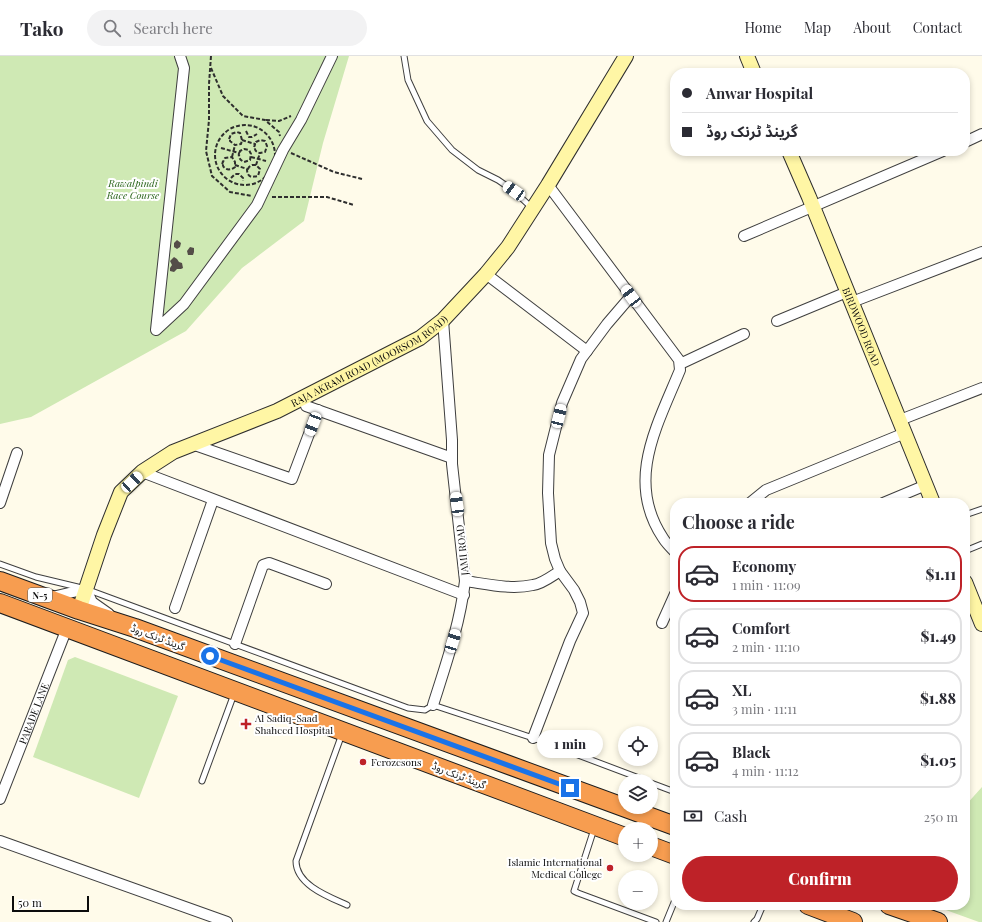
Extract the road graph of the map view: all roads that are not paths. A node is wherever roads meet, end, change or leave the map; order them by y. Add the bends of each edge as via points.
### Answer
1 (180, 56) edge
2 (332, 56) edge
3 (404, 56) edge
4 (626, 56) edge
5 (747, 56) edge
6 (752, 68) edge
7 (982, 134) edge
8 (970, 140) edge
9 (791, 156) edge
10 (931, 156) edge
11 (548, 185) junction
12 (813, 207) junction
13 (533, 209) junction
14 (744, 236) dead end
15 (982, 252) edge
16 (486, 274) junction
17 (631, 296) junction
18 (850, 297) junction
19 (443, 320) junction
20 (778, 321) dead end
21 (744, 334) dead end
22 (587, 351) junction
23 (680, 364) junction
24 (982, 388) edge
25 (306, 406) dead end
26 (318, 410) junction
27 (900, 420) junction
28 (905, 434) junction
29 (192, 444) junction
30 (17, 453) dead end
31 (452, 458) junction
32 (142, 472) junction
33 (926, 485) junction
34 (755, 498) edge
35 (895, 498) edge
36 (931, 498) edge
37 (213, 500) junction
38 (0, 503) edge
39 (982, 509) edge
40 (970, 513) edge
41 (982, 544) edge
42 (670, 547) edge
43 (970, 549) edge
44 (0, 564) edge
45 (560, 571) junction
46 (0, 581) edge
47 (465, 581) junction
48 (326, 584) dead end
49 (86, 589) junction
50 (970, 594) edge
51 (464, 595) junction
52 (46, 598) junction
53 (0, 603) edge
54 (670, 605) edge
55 (175, 608) dead end
56 (79, 610) junction
57 (662, 623) dead end
58 (121, 624) junction
59 (982, 624) edge
60 (67, 628) junction
61 (235, 644) junction
62 (235, 691) junction
63 (433, 705) junction
64 (344, 731) junction
65 (533, 738) junction
66 (628, 774) edge
67 (202, 781) dead end
68 (658, 785) edge
69 (670, 790) edge
70 (0, 799) edge
71 (670, 824) edge
72 (596, 826) junction
73 (618, 834) edge
74 (0, 841) edge
75 (658, 849) edge
76 (670, 853) edge
77 (347, 905) dead end
78 (671, 910) edge
79 (761, 910) edge
80 (821, 910) edge
81 (903, 910) edge
82 (227, 922) edge
83 (656, 922) edge
84 (666, 922) edge
85 (754, 922) edge
86 (853, 922) edge
87 (938, 922) edge

1 - 2 street via 184,68 156,330 184,304 257,205
3 - 13 lane via 408,80 427,121 452,150 478,170 514,191
4 - 11 street, RAJA AKRAM ROAD (MOORSOM ROAD)
5 - 6 street
7 - 8 street
9 - 12 street, BIRDWOOD ROAD
10 - 12 street
11 - 13 street, RAJA AKRAM ROAD (MOORSOM ROAD)
11 - 17 street
12 - 14 street
12 - 18 street, BIRDWOOD ROAD
13 - 16 street, RAJA AKRAM ROAD (MOORSOM ROAD) via 508,247
15 - 18 street
16 - 19 street, RAJA AKRAM ROAD (MOORSOM ROAD)
16 - 22 street
17 - 22 street
17 - 23 street
18 - 20 street
18 - 27 street, BIRDWOOD ROAD
19 - 29 street, RAJA AKRAM ROAD (MOORSOM ROAD) via 420,338 277,411
19 - 31 street, JAMI ROAD
21 - 23 street
22 - 45 street via 562,403 549,455 551,544
23 - 42 street via 680,370 648,449 644,479 649,512 663,539
24 - 27 street
25 - 26 street
26 - 29 street via 292,479
26 - 31 street
27 - 28 street, BIRDWOOD ROAD
28 - 33 street, BIRDWOOD ROAD
28 - 34 street via 766,490
29 - 32 street, RAJA AKRAM ROAD (MOORSOM ROAD) via 173,452
30 - 38 street
31 - 47 street, JAMI ROAD
32 - 37 street
32 - 49 street, RAJA AKRAM ROAD (MOORSOM ROAD) via 121,492
33 - 35 street
33 - 36 street, BIRDWOOD ROAD
37 - 51 street
37 - 55 street
39 - 40 lane
41 - 43 lane
44 - 49 lane via 36,577
45 - 47 street via 534,585 496,586
45 - 65 street via 574,590 583,613
46 - 52 highway, گرینڈ ٹرنک روڈ / N-5
47 - 51 street, JAMI ROAD
48 - 61 street via 269,562 263,565
49 - 52 street
49 - 56 street, RAJA AKRAM ROAD (MOORSOM ROAD)
49 - 58 street via 92,602
49 - 61 lane
50 - 59 street
51 - 63 street, JAMI ROAD via 457,628
52 - 56 highway, گرینڈ ٹرنک روڈ / N-5
53 - 60 highway, گرینڈ ٹرنک روڈ / N-5
54 - 57 street
56 - 58 highway, گرینڈ ٹرنک روڈ / N-5
58 - 71 highway, گرینڈ ٹرنک روڈ / N-5
60 - 62 highway, گرینڈ ٹرنک روڈ / N-5
60 - 70 street, PARADE LANE
61 - 63 lane via 408,708 425,710
62 - 64 highway, گرینڈ ٹرنک روڈ / N-5
62 - 67 lane
63 - 65 lane
64 - 72 highway, گرینڈ ٹرنک روڈ / N-5
64 - 77 lane via 296,861 296,868 321,894
65 - 66 lane
68 - 69 lane
72 - 73 highway, گرینڈ ٹرنک روڈ / N-5
72 - 83 lane via 574,890 578,894
74 - 82 street
75 - 76 highway
78 - 84 lane
79 - 85 lane
80 - 86 highway
81 - 87 highway

